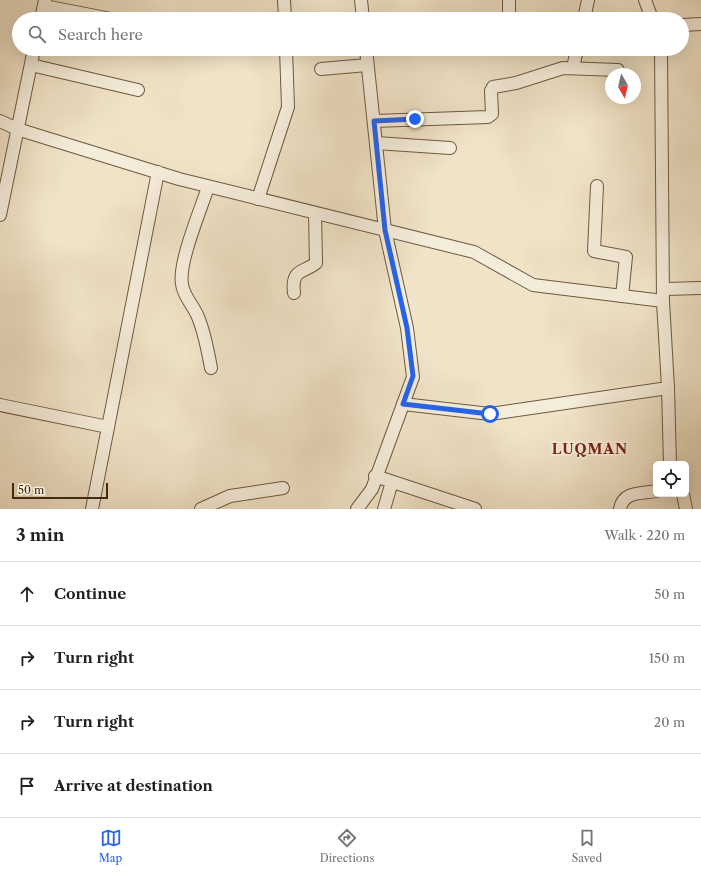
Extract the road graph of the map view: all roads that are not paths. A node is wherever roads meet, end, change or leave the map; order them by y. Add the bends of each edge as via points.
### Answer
1 (284, 0) edge
2 (361, 0) edge
3 (509, 0) edge
4 (588, 0) edge
5 (644, 0) edge
6 (44, 3) edge
7 (82, 12) edge
8 (285, 12) edge
9 (362, 12) edge
10 (509, 12) edge
11 (585, 12) edge
12 (649, 12) edge
13 (701, 24) edge
14 (689, 25) edge
15 (33, 56) edge
16 (286, 56) edge
17 (367, 56) edge
18 (576, 56) edge
19 (660, 56) edge
20 (31, 65) junction
21 (368, 65) junction
22 (573, 68) junction
23 (321, 69) dead end
24 (605, 69) edge
25 (138, 90) dead end
26 (0, 121) edge
27 (374, 121) junction
28 (17, 129) junction
29 (376, 143) junction
30 (450, 148) dead end
31 (158, 172) junction
32 (597, 186) dead end
33 (208, 187) junction
34 (258, 199) junction
35 (315, 213) junction
36 (0, 215) edge
37 (385, 230) junction
38 (701, 288) edge
39 (664, 289) junction
40 (294, 293) dead end
41 (622, 296) junction
42 (663, 301) junction
43 (211, 368) dead end
44 (668, 388) junction
45 (403, 404) junction
46 (0, 405) edge
47 (108, 427) junction
48 (670, 461) edge
49 (375, 476) junction
50 (392, 482) junction
51 (283, 488) dead end
52 (653, 492) edge
53 (684, 497) edge
54 (92, 509) edge
55 (201, 509) edge
56 (357, 509) edge
57 (384, 509) edge
58 (475, 509) edge
59 (620, 509) edge
60 (686, 509) edge

1 - 8 street
2 - 9 street
3 - 10 street
4 - 11 street
5 - 12 street
6 - 7 street
13 - 14 street
15 - 20 street
16 - 34 street via 288,107
17 - 21 street
18 - 22 street
19 - 39 street
20 - 25 street
20 - 28 street
21 - 23 street
21 - 27 street
22 - 24 street
22 - 27 street via 555,69 516,83 493,87 492,114 488,117
26 - 28 street
27 - 29 street
28 - 31 street
28 - 36 street
29 - 30 street
29 - 37 street
31 - 33 street
31 - 47 street
32 - 41 street via 594,251 626,257
33 - 34 street
33 - 43 street via 187,253 181,282 198,316
34 - 35 street
35 - 37 street
35 - 40 street via 316,262 298,273
37 - 41 street via 474,252 533,285
37 - 45 street via 407,328 413,376
38 - 39 street
39 - 42 street
41 - 42 street
42 - 44 street
44 - 45 street via 490,414
44 - 48 street
45 - 49 street
46 - 47 street
47 - 54 street
49 - 50 street
49 - 56 street via 372,489
50 - 57 street
50 - 58 street
51 - 55 street via 230,496
52 - 59 street via 626,496
53 - 60 street

